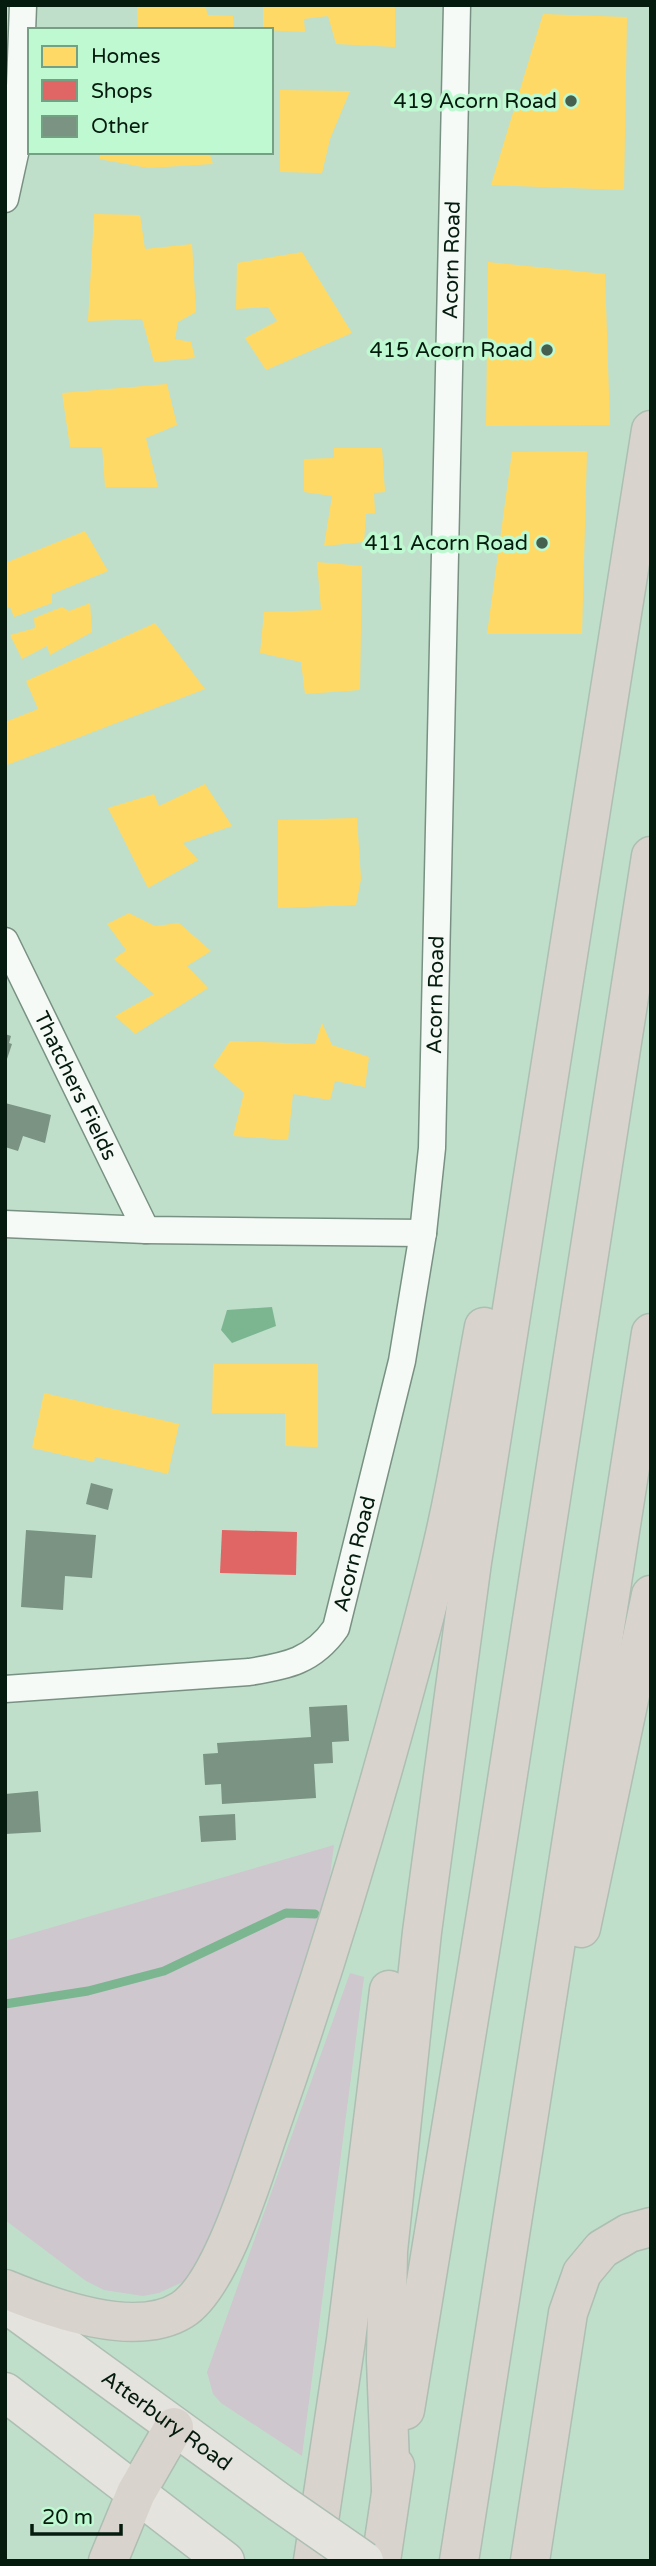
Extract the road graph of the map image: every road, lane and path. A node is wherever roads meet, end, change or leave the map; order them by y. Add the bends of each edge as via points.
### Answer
1 (23, 5) edge
2 (457, 5) edge
3 (5, 199) edge
4 (651, 430) edge
5 (651, 856) edge
6 (5, 941) edge
7 (537, 1156) junction
8 (5, 1224) edge
9 (146, 1230) junction
10 (423, 1233) junction
11 (651, 1333) edge
12 (651, 1595) edge
13 (462, 1637) junction
14 (5, 1689) edge
15 (514, 2211) junction
16 (651, 2227) edge
17 (5, 2289) edge
18 (5, 2303) edge
19 (5, 2392) edge
20 (174, 2427) junction
21 (391, 2489) junction
22 (136, 2493) junction
23 (223, 2559) edge
24 (108, 2561) edge
25 (313, 2561) edge
26 (364, 2561) edge
27 (380, 2561) edge
28 (459, 2561) edge
29 (530, 2561) edge

1 - 3 street via 18,140
2 - 10 street, Acorn Road via 432,1148
4 - 7 highway
5 - 21 highway via 489,1896
6 - 9 street, Thatchers Fields
7 - 13 highway
7 - 17 highway via 496,1267 437,1565 348,1890 304,2032 219,2261 199,2296 183,2309 153,2321 92,2316 41,2304
8 - 9 street
9 - 10 street
10 - 14 street, Acorn Road via 402,1361 336,1628 325,1644 288,1666 249,1672
11 - 15 highway
12 - 15 highway via 590,1890
13 - 21 highway via 420,1945 391,2223 386,2360
13 - 25 highway via 436,1730 396,1938 346,2340
15 - 28 highway
16 - 29 highway via 628,2233 601,2249 582,2273 568,2314
18 - 20 main road, Atterbury Road
19 - 22 main road
20 - 22 highway
20 - 26 main road, Atterbury Road, bridge
21 - 27 highway
22 - 23 main road
22 - 24 highway

